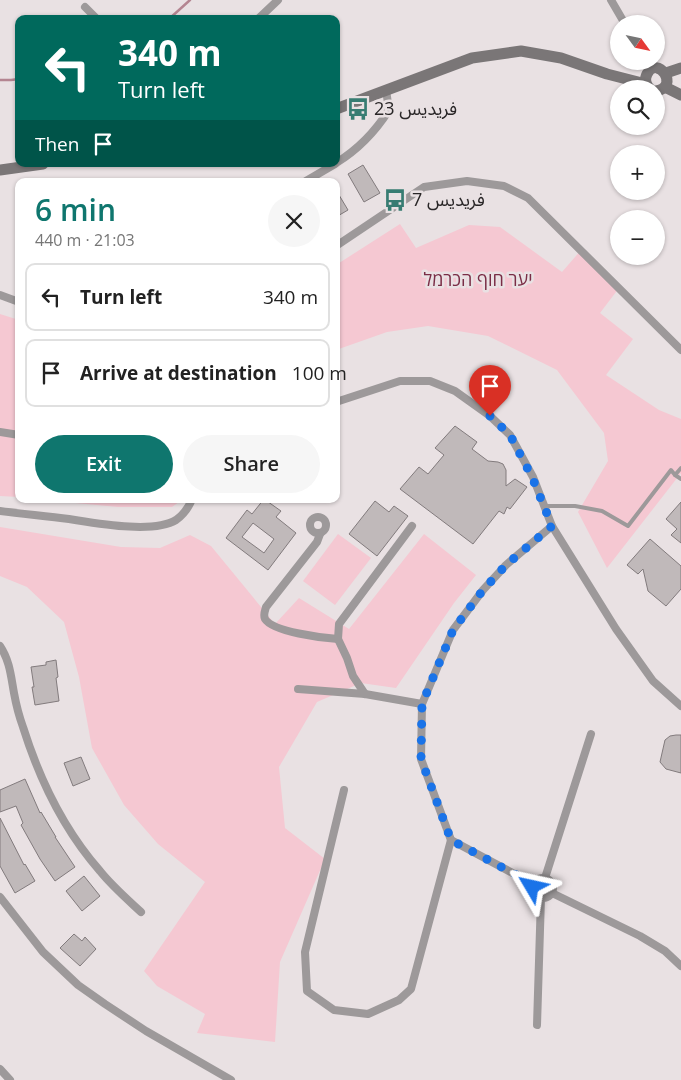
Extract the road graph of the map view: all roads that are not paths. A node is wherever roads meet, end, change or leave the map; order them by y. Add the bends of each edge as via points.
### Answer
1 (278, 0) edge
2 (611, 0) edge
3 (85, 7) dead end
4 (93, 15) edge
5 (262, 15) edge
6 (620, 15) edge
7 (681, 68) edge
8 (662, 70) edge
9 (666, 73) junction
10 (627, 80) edge
11 (665, 84) edge
12 (386, 90) junction
13 (665, 90) edge
14 (681, 95) edge
15 (340, 107) edge
16 (340, 160) edge
17 (22, 167) edge
18 (329, 167) edge
19 (0, 170) edge
20 (311, 178) edge
21 (340, 243) edge
22 (0, 296) edge
23 (15, 301) edge
24 (681, 350) edge
25 (340, 401) edge
26 (0, 432) edge
27 (15, 434) edge
28 (681, 468) edge
29 (675, 475) junction
30 (681, 479) edge
31 (190, 503) edge
32 (544, 506) junction
33 (0, 511) edge
34 (412, 526) dead end
35 (552, 526) junction
36 (320, 534) dead end
37 (338, 639) junction
38 (0, 646) edge
39 (298, 689) dead end
40 (364, 694) junction
41 (422, 704) junction
42 (681, 706) edge
43 (592, 734) dead end
44 (344, 790) dead end
45 (451, 840) junction
46 (545, 878) junction
47 (533, 884) junction
48 (552, 893) junction
49 (0, 897) edge
50 (541, 898) junction
51 (140, 912) dead end
52 (681, 966) edge
53 (537, 1025) dead end
54 (0, 1069) edge
55 (10, 1080) edge
56 (231, 1080) edge

1 - 5 street
2 - 6 street
3 - 4 street
7 - 9 street
8 - 9 street
9 - 11 street via 668,80
10 - 12 street via 562,58 521,51 472,58
12 - 15 street
12 - 16 street via 389,110 366,140
13 - 14 street
17 - 19 street
18 - 20 street
21 - 24 street via 424,187 468,181 504,186 528,198
22 - 23 street
25 - 32 street via 400,381 430,381 455,390 510,435
26 - 27 street
28 - 29 lane
29 - 30 lane
29 - 32 lane via 671,470 628,526 602,512 574,506
31 - 33 street via 176,520 150,526
32 - 35 street
34 - 37 street via 340,624
35 - 41 street via 506,565 453,630
35 - 42 street via 616,629 653,681
36 - 37 street via 266,607 264,616 270,623 287,631
37 - 40 street
38 - 51 street via 10,669 22,725 35,761 65,823 100,872
39 - 40 street
40 - 41 street
41 - 45 street via 421,759
43 - 46 street
44 - 45 street via 305,952 307,991 334,1010 368,1014 399,1000 412,989
45 - 47 street
46 - 47 street
46 - 48 street via 552,883
47 - 50 street via 533,893
48 - 50 street
48 - 52 street via 640,936 665,951
49 - 56 street via 43,952 78,985 146,1031
50 - 53 street
54 - 55 street

